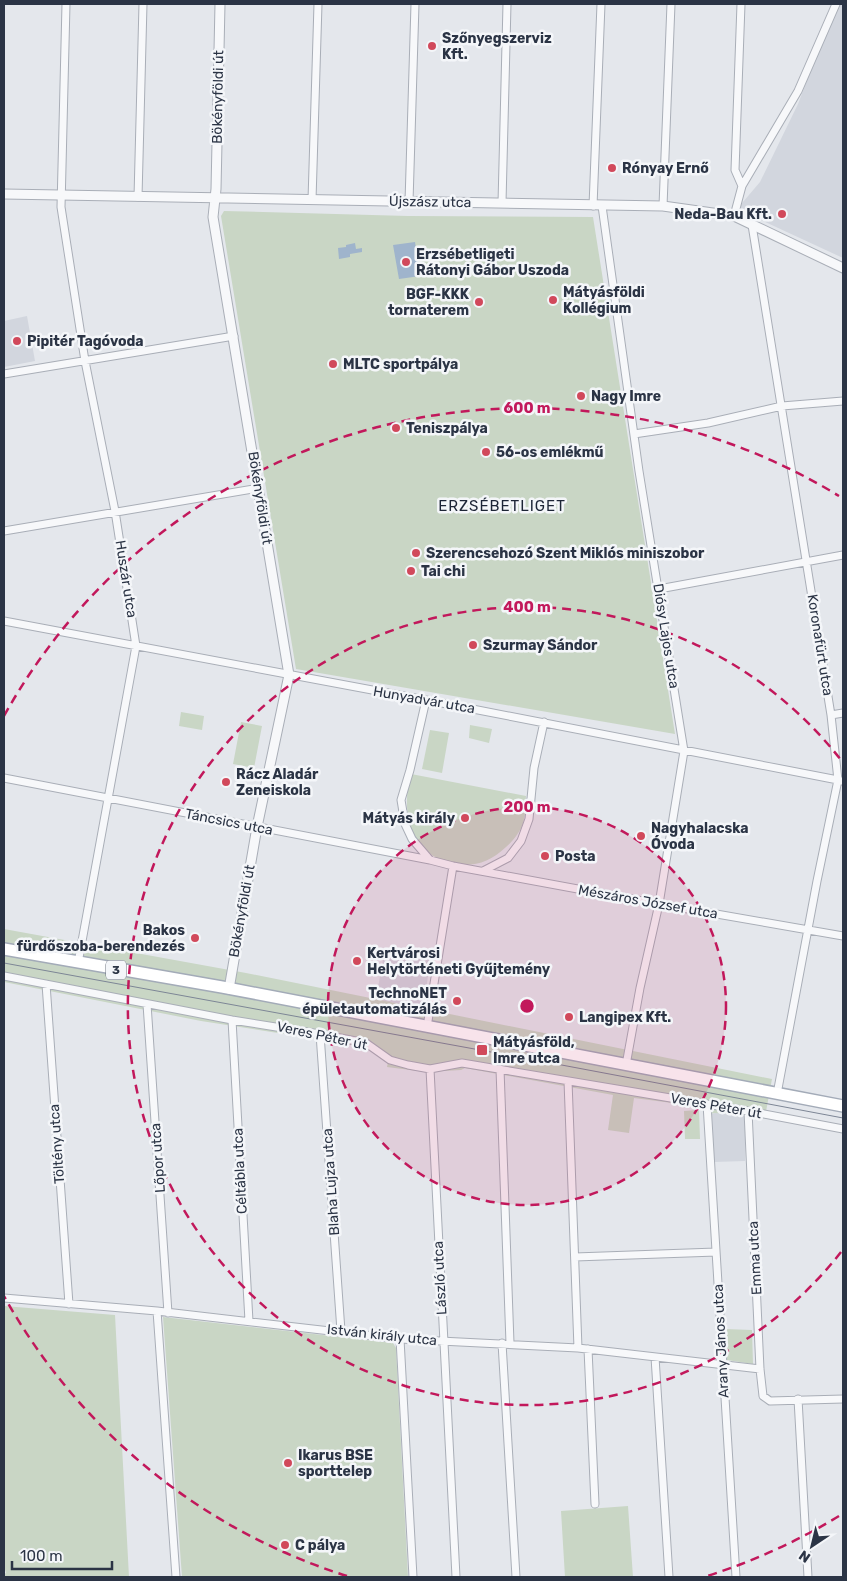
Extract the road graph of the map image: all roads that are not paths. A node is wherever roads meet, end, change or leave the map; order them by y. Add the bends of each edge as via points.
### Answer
1 (66, 4) edge
2 (143, 4) edge
3 (220, 4) edge
4 (318, 4) edge
5 (415, 4) edge
6 (507, 4) edge
7 (601, 4) edge
8 (671, 4) edge
9 (741, 4) edge
10 (836, 4) edge
11 (742, 186) junction
12 (4, 194) edge
13 (61, 195) junction
14 (138, 197) junction
15 (215, 198) junction
16 (312, 200) junction
17 (409, 202) junction
18 (502, 204) junction
19 (598, 206) junction
20 (663, 206) junction
21 (734, 216) junction
22 (752, 225) junction
23 (843, 268) edge
24 (234, 336) junction
25 (85, 361) junction
26 (4, 374) edge
27 (843, 400) edge
28 (782, 406) junction
29 (634, 434) junction
30 (259, 488) junction
31 (115, 511) junction
32 (4, 531) edge
33 (843, 555) edge
34 (807, 561) junction
35 (659, 590) junction
36 (4, 620) edge
37 (136, 646) junction
38 (288, 675) junction
39 (426, 700) junction
40 (843, 713) edge
41 (831, 715) junction
42 (544, 722) junction
43 (684, 751) junction
44 (4, 778) edge
45 (841, 780) edge
46 (107, 798) junction
47 (257, 827) junction
48 (430, 860) junction
49 (453, 866) junction
50 (482, 871) junction
51 (659, 904) junction
52 (808, 929) junction
53 (843, 936) edge
54 (4, 950) edge
55 (78, 963) junction
56 (4, 976) edge
57 (46, 984) junction
58 (230, 989) junction
59 (147, 1004) junction
60 (232, 1020) junction
61 (427, 1027) junction
62 (320, 1034) junction
63 (626, 1065) junction
64 (430, 1069) junction
65 (500, 1069) junction
66 (568, 1081) junction
67 (777, 1094) junction
68 (707, 1104) junction
69 (843, 1106) edge
70 (748, 1111) junction
71 (843, 1129) edge
72 (716, 1252) junction
73 (575, 1257) junction
74 (4, 1298) edge
75 (69, 1304) junction
76 (157, 1311) junction
77 (168, 1313) junction
78 (248, 1321) junction
79 (341, 1331) junction
80 (400, 1339) junction
81 (443, 1341) junction
82 (502, 1343) junction
83 (510, 1344) junction
84 (578, 1348) junction
85 (588, 1349) junction
86 (655, 1356) junction
87 (722, 1365) junction
88 (760, 1368) junction
89 (798, 1399) junction
90 (843, 1399) edge
91 (595, 1504) dead end
92 (176, 1577) edge
93 (413, 1577) edge
94 (456, 1577) edge
95 (516, 1577) edge
96 (669, 1577) edge
97 (736, 1577) edge
98 (808, 1577) edge

1 - 13 street, Huszár utca
2 - 14 street
3 - 15 street, Bökényföldi út
4 - 16 street
5 - 17 street
6 - 18 street
7 - 19 street, Diósy Lajos utca
8 - 20 street
9 - 11 street via 735,170
10 - 11 street via 798,91
11 - 21 street
12 - 13 street, Újszász utca
13 - 14 street, Újszász utca
13 - 25 street, Huszár utca
14 - 15 street, Újszász utca
15 - 16 street, Újszász utca
15 - 24 street, Bökényföldi út via 213,217
16 - 17 street, Újszász utca
17 - 18 street, Újszász utca
18 - 19 street, Újszász utca
19 - 20 street, Újszász utca
19 - 29 street, Diósy Lajos utca
20 - 21 street, Újszász utca
21 - 22 street, Újszász utca
22 - 23 street, Újszász utca
22 - 28 street, Koronafürt utca
24 - 25 street
24 - 30 street, Bökényföldi út
25 - 26 street
25 - 31 street, Huszár utca
27 - 28 street
28 - 29 street via 708,423
28 - 34 street, Koronafürt utca
29 - 35 street, Diósy Lajos utca
30 - 31 street
30 - 38 street, Bökényföldi út
31 - 32 street
31 - 37 street, Huszár utca
33 - 34 street
34 - 35 street
34 - 41 street, Koronafürt utca
35 - 43 street, Diósy Lajos utca
36 - 37 street, Hunyadvár utca
37 - 38 street, Hunyadvár utca
37 - 46 street, Huszár utca
38 - 39 street, Hunyadvár utca
38 - 47 street, Bökényföldi út
39 - 42 street, Hunyadvár utca
39 - 48 street via 401,800 405,824 412,839
40 - 41 street
41 - 45 street, Koronafürt utca
42 - 43 street, Hunyadvár utca
42 - 50 street via 534,768 529,819 521,841 508,858
43 - 45 street, Hunyadvár utca
43 - 51 street, Diósy Lajos utca
44 - 46 street, Táncsics utca
45 - 52 street, Koronafürt utca
46 - 47 street, Táncsics utca
46 - 55 street, Huszár utca
47 - 48 street, Táncsics utca
47 - 58 street, Bökényföldi út
48 - 49 street, Táncsics utca
49 - 50 street, Mészáros József utca
49 - 61 street
50 - 51 street, Mészáros József utca
51 - 52 street, Mészáros József utca
51 - 63 street, Diósy Lajos utca
52 - 53 street, Mészáros József utca
52 - 67 street, Koronafürt utca
54 - 55 main road, Veres Péter út / 3
55 - 58 main road, Veres Péter út / 3
56 - 57 street, Veres Péter út
57 - 59 street, Veres Péter út
57 - 75 street, Töltény utca
58 - 61 main road, Veres Péter út / 3
59 - 60 street, Veres Péter út
59 - 77 street, Lőpor utca
60 - 62 street, Veres Péter út
60 - 78 street, Céltábla utca
61 - 63 main road, Veres Péter út / 3
62 - 64 street, Veres Péter út via 366,1043 390,1060
62 - 79 street, Blaha Lujza utca
63 - 67 main road, Veres Péter út / 3
64 - 65 street, Veres Péter út via 462,1063
64 - 81 street, László utca
65 - 66 street, Veres Péter út
65 - 83 street
66 - 68 street, Veres Péter út
66 - 73 street
67 - 69 main road, Veres Péter út / 3
68 - 70 street, Veres Péter út
68 - 72 street, Arany János utca
70 - 71 street, Veres Péter út
70 - 88 street, Emma utca
72 - 73 street
72 - 87 street, Arany János utca
73 - 84 street
74 - 75 street, István király utca
75 - 76 street, István király utca
76 - 77 street, István király utca
76 - 92 street
77 - 78 street, István király utca
78 - 79 street, István király utca
79 - 80 street, István király utca
80 - 81 street, István király utca
80 - 93 street
81 - 82 street, István király utca
81 - 94 street, László utca
82 - 83 street, István király utca
82 - 95 street
83 - 84 street, István király utca
84 - 85 street, István király utca
85 - 86 street, István király utca
85 - 91 street
86 - 87 street, István király utca
86 - 96 street
87 - 88 street, István király utca
87 - 97 street, Arany János utca
88 - 89 street, Emma utca via 763,1396 770,1401
89 - 90 street
89 - 98 street

